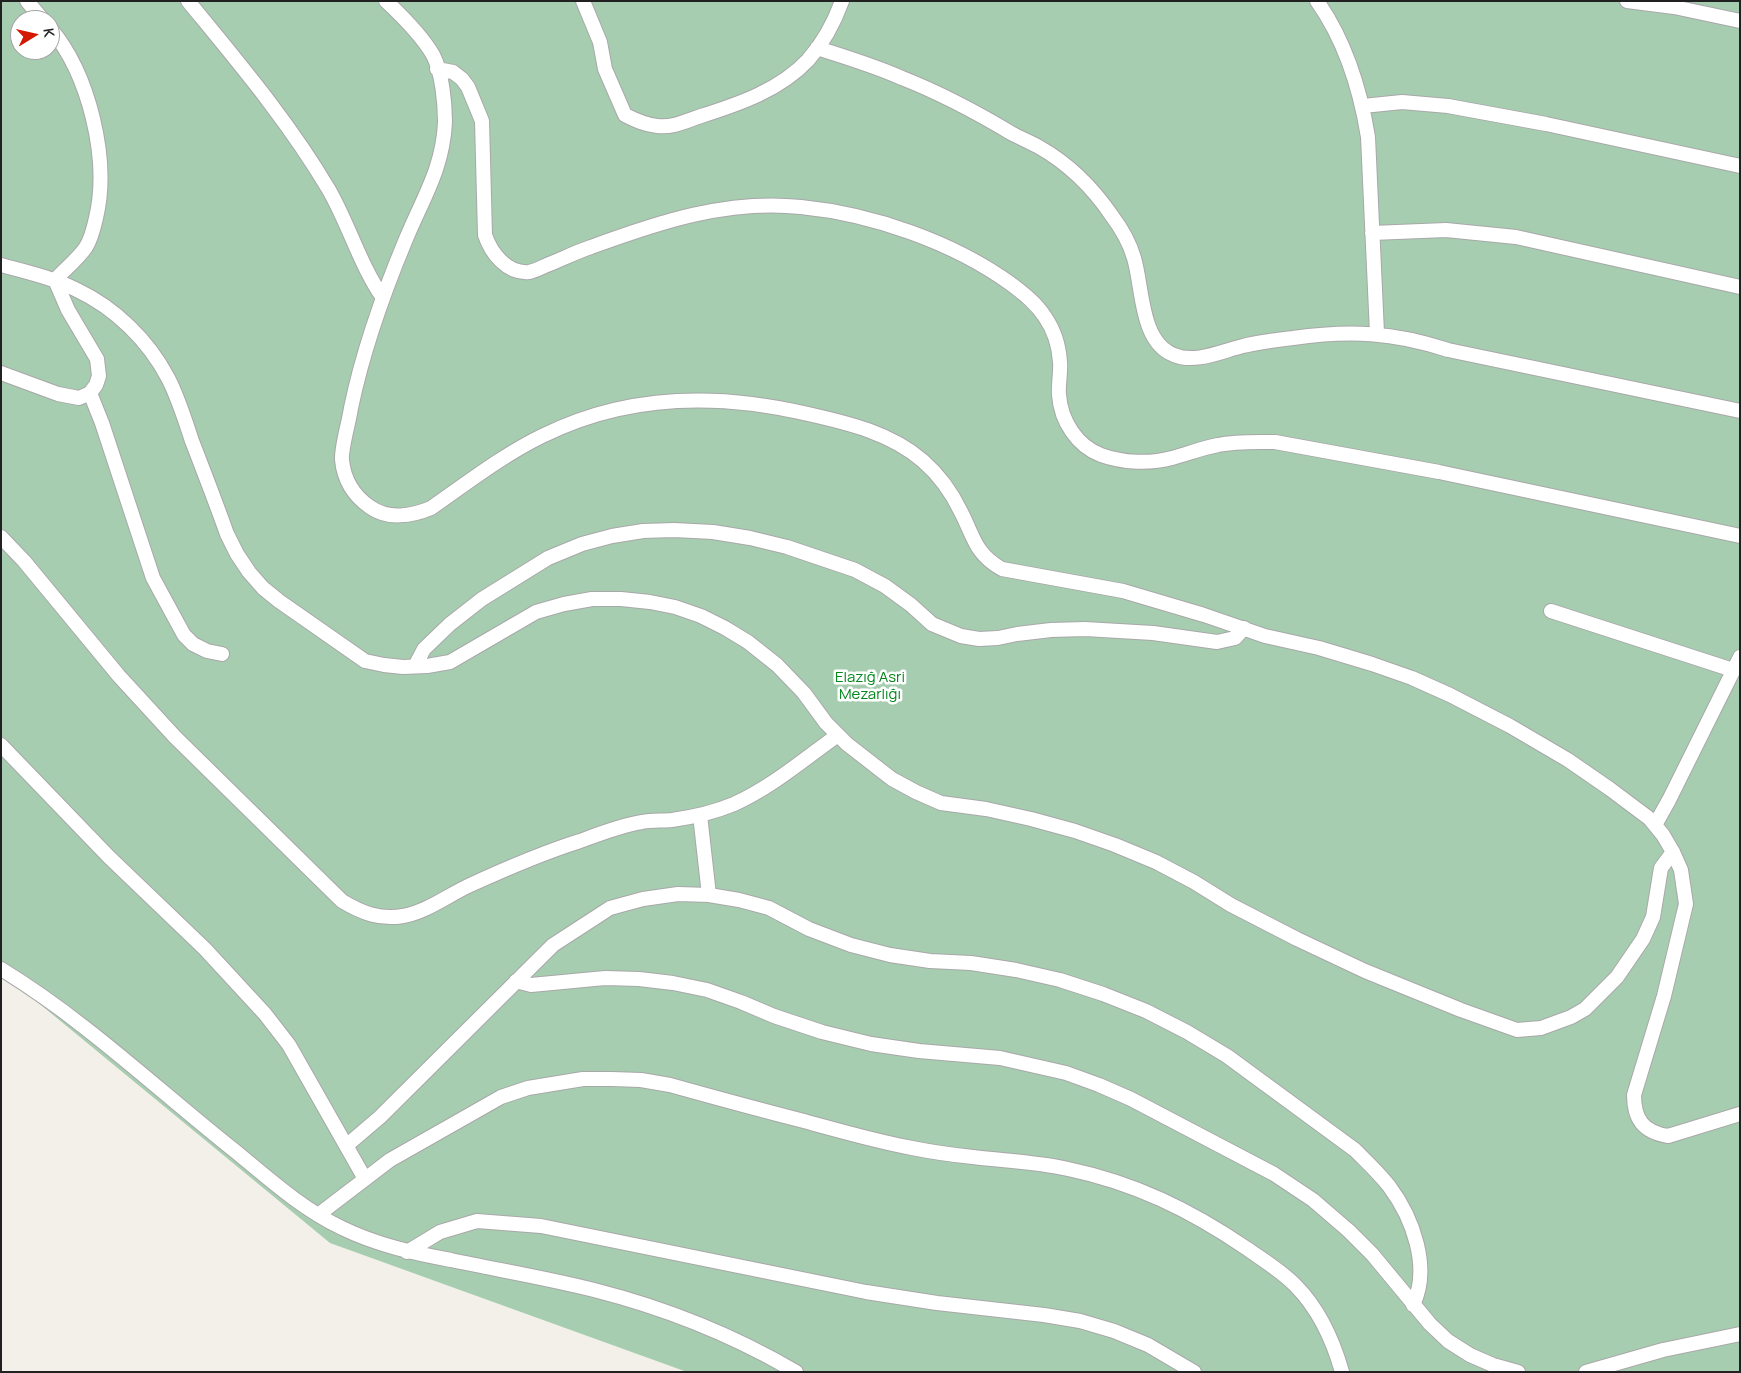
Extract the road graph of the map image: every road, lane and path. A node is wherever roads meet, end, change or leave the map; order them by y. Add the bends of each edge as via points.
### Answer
1 (188, 1) edge
2 (386, 1) edge
3 (583, 1) edge
4 (842, 1) edge
5 (1317, 1) edge
6 (1628, 1) edge
7 (1740, 21) edge
8 (60, 42) edge
9 (817, 48) junction
10 (438, 68) junction
11 (1363, 106) junction
12 (1740, 166) edge
13 (1372, 233) junction
14 (1, 265) edge
15 (55, 280) junction
16 (1740, 287) edge
17 (383, 298) junction
18 (1377, 333) junction
19 (1, 373) edge
20 (90, 393) junction
21 (1740, 411) edge
22 (1740, 536) edge
23 (1, 537) edge
24 (1551, 611) dead end
25 (1244, 628) junction
26 (222, 654) dead end
27 (1740, 657) edge
28 (415, 666) junction
29 (1733, 670) junction
30 (838, 735) junction
31 (1, 745) edge
32 (700, 815) junction
33 (1655, 825) junction
34 (1673, 852) junction
35 (709, 895) junction
36 (1, 969) edge
37 (516, 981) junction
38 (1740, 1114) edge
39 (346, 1146) junction
40 (365, 1179) junction
41 (318, 1215) junction
42 (407, 1252) junction
43 (1413, 1305) junction
44 (1740, 1334) edge
45 (796, 1372) edge
46 (1194, 1372) edge
47 (1342, 1372) edge
48 (1518, 1372) edge
49 (1586, 1372) edge

1 - 17 lane via 302,146 330,192 371,281
2 - 10 lane via 404,18 433,56
3 - 9 lane via 600,42 605,69 625,115 640,123 657,126 683,124 731,107 786,80
4 - 9 lane via 836,18
5 - 11 lane via 1343,46
6 - 7 lane
8 - 15 lane via 87,99 95,130 100,174 98,209 86,247
9 - 18 lane via 942,95 1062,162 1100,199 1120,226 1134,257 1148,326 1154,339 1174,356 1196,358 1295,337
10 - 17 lane via 445,120 438,168
10 - 22 lane via 454,72 462,79 482,121 485,235 495,255 516,270 530,272 590,247 700,212 770,205 828,210 895,227 933,241 1003,278 1034,302 1046,318 1059,350 1059,394 1066,422 1085,446 1100,455 1153,462 1218,445 1275,442 1440,472
11 - 12 lane via 1402,102 1448,106
11 - 13 lane via 1368,137
13 - 16 lane via 1446,230 1516,237
13 - 18 lane
14 - 15 lane
15 - 20 lane via 68,310 97,359 99,376
15 - 28 lane via 84,293 116,315 154,355 168,379 227,534 236,554 254,578 279,601 365,661
17 - 25 lane via 369,338 342,458 344,474 360,501 387,515 418,514 431,508 511,453 574,422 607,411 674,400 708,400 788,409 884,436 923,461 956,502 977,548 986,559 1002,569 1123,591
18 - 21 lane
19 - 20 lane via 58,394 79,398
20 - 26 lane via 153,578 184,635 207,651
23 - 32 lane via 175,737 342,901 359,911 378,916 405,916 518,864 579,841 642,822
24 - 29 lane
25 - 28 lane via 1235,638 1217,642 1085,628 970,638 932,624 885,586 855,570 787,547 713,532 643,531 582,544 548,558 482,599 450,624 424,649
25 - 33 lane via 1372,664 1450,695 1568,760
27 - 29 lane
28 - 30 lane via 450,662 536,612 564,604 592,599 650,602 701,616 748,642 804,692
29 - 33 lane
30 - 32 lane via 764,789
30 - 34 lane via 892,779 933,800 1031,819 1116,845 1156,862 1273,926 1365,971 1517,1030 1541,1028 1571,1018 1585,1009 1617,977 1643,939 1653,917 1662,868
31 - 39 lane via 109,857 205,949 265,1014 289,1045
32 - 35 lane
33 - 34 lane
34 - 38 lane via 1686,904 1664,996 1634,1095 1634,1108 1638,1120 1647,1129 1668,1136
35 - 37 lane via 678,894 610,908 552,944
35 - 43 lane via 770,908 809,929 890,955 971,963 1060,980 1146,1011 1187,1032 1227,1056 1354,1150 1390,1187 1404,1209 1419,1256 1420,1281
36 - 41 lane via 94,1036 295,1200
37 - 39 lane via 380,1118
37 - 43 lane via 531,985 614,978 673,983 708,990 782,1019 871,1044 1000,1058 1091,1082 1131,1099 1274,1174 1313,1200 1372,1254
39 - 40 lane
40 - 41 lane
40 - 47 lane via 390,1160 501,1097 528,1088 603,1079 670,1085 856,1136 970,1157 1066,1168 1138,1188 1214,1226 1274,1266 1314,1308 1327,1330
41 - 42 lane via 373,1241
42 - 45 lane via 642,1303 733,1338
42 - 46 lane via 440,1232 477,1222 541,1226 866,1292 1080,1321 1148,1345
43 - 48 lane via 1448,1341 1470,1355
44 - 49 lane via 1663,1350

